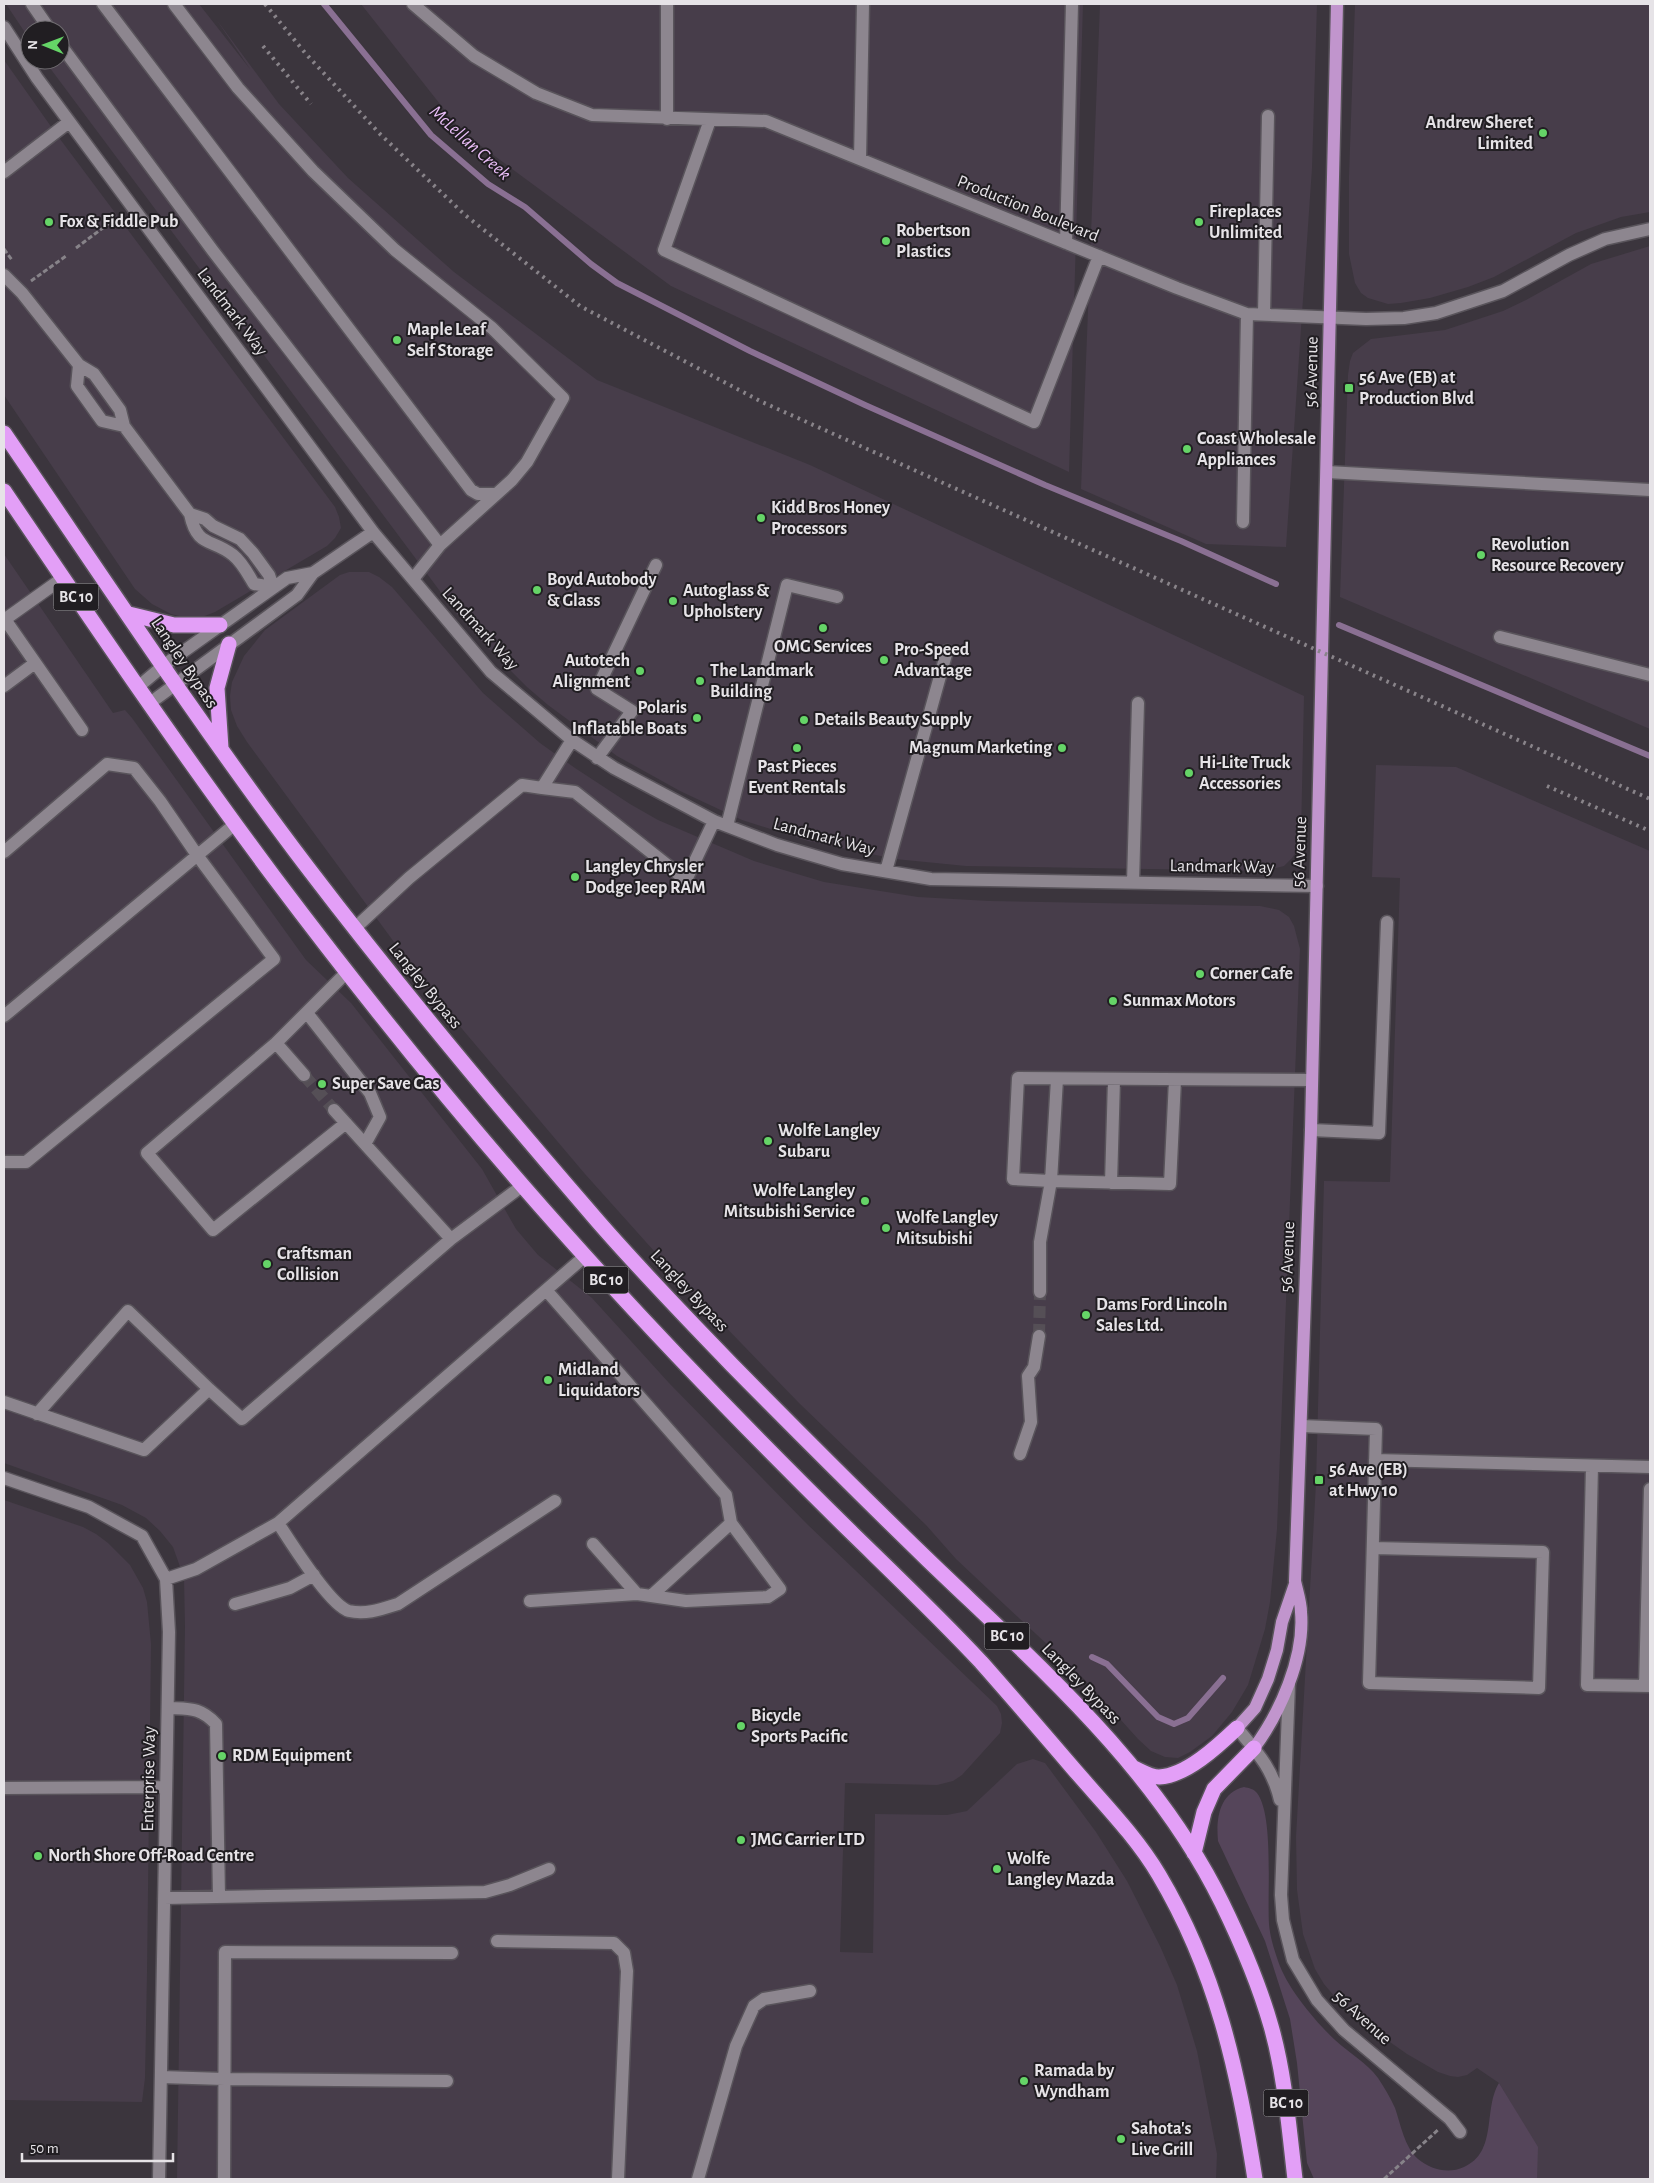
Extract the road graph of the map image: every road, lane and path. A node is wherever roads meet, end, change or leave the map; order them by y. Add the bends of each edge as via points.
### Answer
1 (32, 4) edge
2 (103, 4) edge
3 (174, 4) edge
4 (413, 4) edge
5 (666, 4) edge
6 (863, 4) edge
7 (1072, 4) edge
8 (1338, 4) edge
9 (43, 20) edge
10 (4, 27) edge
11 (70, 58) edge
12 (1268, 116) dead end
13 (667, 119) junction
14 (710, 120) junction
15 (69, 122) junction
16 (860, 159) junction
17 (4, 172) edge
18 (115, 219) dead end
19 (1650, 229) edge
20 (1066, 243) junction
21 (4, 248) edge
22 (76, 248) dead end
23 (66, 256) dead end
24 (1099, 256) junction
25 (15, 264) dead end
26 (4, 275) edge
27 (27, 279) dead end
28 (1247, 314) junction
29 (1264, 314) junction
30 (1331, 317) junction
31 (79, 365) junction
32 (124, 426) junction
33 (4, 432) edge
34 (1327, 472) junction
35 (1650, 490) edge
36 (4, 491) edge
37 (496, 494) junction
38 (1243, 522) dead end
39 (373, 532) junction
40 (440, 545) junction
41 (656, 565) dead end
42 (313, 573) junction
43 (63, 578) junction
44 (413, 579) junction
45 (273, 587) junction
46 (837, 597) dead end
47 (128, 614) junction
48 (4, 619) edge
49 (220, 625) junction
50 (1500, 637) dead end
51 (229, 644) junction
52 (946, 651) dead end
53 (35, 663) junction
54 (163, 666) junction
55 (1650, 675) edge
56 (176, 684) junction
57 (4, 686) edge
58 (138, 687) junction
59 (150, 703) junction
60 (1138, 703) dead end
61 (82, 730) dead end
62 (572, 740) junction
63 (222, 750) junction
64 (597, 758) junction
65 (542, 788) junction
66 (714, 821) junction
67 (235, 824) junction
68 (727, 826) junction
69 (4, 852) edge
70 (197, 856) junction
71 (886, 871) junction
72 (1133, 883) junction
73 (1316, 886) junction
74 (1387, 922) dead end
75 (355, 928) junction
76 (347, 972) junction
77 (307, 1013) junction
78 (4, 1016) edge
79 (276, 1042) junction
80 (304, 1075) tunnel mouth
81 (1057, 1079) junction
82 (1114, 1080) junction
83 (1175, 1080) junction
84 (1311, 1080) junction
85 (334, 1110) tunnel mouth
86 (346, 1123) junction
87 (1311, 1130) junction
88 (365, 1144) junction
89 (4, 1162) edge
90 (1051, 1181) junction
91 (1111, 1182) junction
92 (522, 1186) junction
93 (451, 1239) junction
94 (584, 1257) junction
95 (546, 1290) junction
96 (1040, 1292) tunnel mouth
97 (1039, 1336) tunnel mouth
98 (209, 1388) junction
99 (4, 1402) edge
100 (37, 1414) junction
101 (1301, 1426) junction
102 (1020, 1454) dead end
103 (1375, 1460) junction
104 (1592, 1466) junction
105 (1650, 1468) edge
106 (4, 1478) edge
107 (1650, 1489) edge
108 (555, 1502) dead end
109 (278, 1523) junction
110 (732, 1523) junction
111 (592, 1544) dead end
112 (1373, 1548) junction
113 (314, 1575) junction
114 (166, 1579) junction
115 (1295, 1581) junction
116 (637, 1594) junction
117 (651, 1596) junction
118 (530, 1601) dead end
119 (235, 1604) dead end
120 (1290, 1682) junction
121 (1648, 1686) edge
122 (168, 1708) junction
123 (1237, 1728) junction
124 (1254, 1748) junction
125 (1132, 1767) junction
126 (166, 1787) junction
127 (4, 1788) edge
128 (1284, 1814) junction
129 (1194, 1853) junction
130 (549, 1869) dead end
131 (219, 1897) junction
132 (164, 1898) junction
133 (497, 1941) dead end
134 (452, 1953) dead end
135 (810, 1991) dead end
136 (161, 2076) junction
137 (224, 2079) junction
138 (447, 2081) dead end
139 (1450, 2119) junction
140 (1460, 2132) dead end
141 (1254, 2173) edge
142 (159, 2179) edge
143 (224, 2179) edge
144 (618, 2179) edge
145 (698, 2179) edge
146 (1243, 2179) edge
147 (1294, 2179) edge
148 (1384, 2179) edge

1 - 9 street
2 - 37 street via 471,490 478,494
3 - 37 street via 238,88 313,171 395,250 492,328 563,398 526,462
4 - 13 street, Production Boulevard via 474,56 536,93 592,115
5 - 13 street
6 - 16 street
7 - 20 street
8 - 30 main road, 56 Avenue
10 - 15 street, Landmark Way
11 - 40 street via 213,251
12 - 29 street
13 - 14 street, Production Boulevard
14 - 16 street, Production Boulevard via 766,121
14 - 24 street via 664,250 1034,422
15 - 17 street
15 - 39 street, Landmark Way
16 - 20 street, Production Boulevard
18 - 22 path
19 - 30 street, Production Boulevard via 1604,239 1503,291 1436,314 1404,318
20 - 24 street, Production Boulevard
21 - 25 path
23 - 27 path via 35,280
24 - 28 street, Production Boulevard
26 - 31 street
28 - 29 street, Production Boulevard
28 - 38 street
29 - 30 street, Production Boulevard
30 - 34 main road, 56 Avenue
31 - 32 street via 94,374 120,410
31 - 32 street via 77,386 102,420
32 - 45 street via 190,514 193,529 200,537 235,556 254,584
33 - 47 highway, Langley Bypass / BC 10
34 - 35 street
34 - 73 main road, 56 Avenue
36 - 43 highway, BC 10
37 - 40 street
39 - 42 street
39 - 44 street, Landmark Way
40 - 44 street
41 - 64 street via 597,689 632,711
42 - 45 street via 286,578
42 - 51 street via 297,595
43 - 48 street
43 - 58 highway, BC 10
44 - 62 street, Landmark Way via 491,672
45 - 49 street
46 - 68 street via 787,585
47 - 49 highway via 174,625
47 - 54 highway, Langley Bypass / BC 10
48 - 53 street
49 - 54 street
50 - 55 street
51 - 56 street
51 - 63 highway via 217,688
52 - 71 street
53 - 57 street
53 - 61 street
54 - 56 highway, Langley Bypass / BC 10
54 - 58 street
56 - 59 street
56 - 63 highway, Langley Bypass / BC 10
58 - 59 highway, BC 10
59 - 67 highway, BC 10
60 - 72 street
62 - 64 street, Landmark Way
62 - 65 street
63 - 75 highway, Langley Bypass / BC 10
64 - 66 street, Landmark Way
65 - 66 street via 575,792 686,880
65 - 75 street via 522,785 409,878
66 - 68 street, Landmark Way
67 - 70 street
67 - 76 highway, BC 10
68 - 71 street, Landmark Way via 842,864
69 - 70 street via 107,764 134,768
70 - 78 street
70 - 89 street via 274,960 26,1162
71 - 72 street, Landmark Way via 931,879
72 - 73 street, Landmark Way
73 - 84 main road, 56 Avenue
74 - 87 street via 1379,1132
75 - 125 highway, Langley Bypass / BC 10 via 490,1096 595,1219 679,1310 800,1435 1070,1696
76 - 77 street
76 - 92 highway, BC 10 via 402,1044
77 - 79 street
77 - 88 street via 370,1093 380,1117
79 - 80 street
79 - 86 street via 147,1153 153,1160 214,1230
81 - 82 street
81 - 90 street
81 - 90 street via 1018,1078 1013,1179
82 - 83 street
82 - 91 street
83 - 84 street
83 - 91 street via 1170,1184
84 - 87 main road, 56 Avenue
85 - 86 street
86 - 88 street
87 - 101 main road, 56 Avenue
88 - 93 street
90 - 91 street
90 - 96 street via 1040,1242
92 - 93 street
92 - 94 highway, BC 10
93 - 98 street via 242,1419
94 - 95 street
94 - 141 highway, BC 10 via 660,1340 979,1660 1113,1814 1157,1872 1198,1950 1220,2010
95 - 109 street
95 - 110 street via 726,1495
97 - 102 street via 1034,1367 1028,1376 1031,1422
98 - 100 street via 144,1450
98 - 100 street via 128,1311
99 - 100 street
101 - 103 street via 1376,1430
101 - 115 main road, 56 Avenue
103 - 104 street
103 - 112 street
104 - 105 street
104 - 121 street via 1587,1685
106 - 114 street, Enterprise Way via 89,1508 142,1536
107 - 121 street
108 - 113 street via 398,1604 371,1613 347,1611 330,1598
109 - 113 street
109 - 114 street via 196,1569
110 - 117 street
110 - 117 street via 780,1589 768,1597 686,1601
111 - 116 street
112 - 112 street via 1369,1683 1539,1688 1542,1552
113 - 119 street via 290,1588
114 - 122 street, Enterprise Way
115 - 120 main road, 56 Avenue via 1302,1612 1300,1639
115 - 123 main road, 56 Avenue via 1268,1679 1255,1708
116 - 117 street
116 - 118 street
120 - 124 main road, 56 Avenue via 1275,1715
120 - 128 street, 56 Avenue
122 - 126 street, Enterprise Way
122 - 131 street via 205,1713 216,1724
123 - 124 street, 56 Avenue
123 - 125 highway via 1204,1757 1172,1775 1158,1777
124 - 128 street, 56 Avenue via 1276,1781
124 - 129 highway via 1214,1789 1204,1812
125 - 129 highway, Langley Bypass / BC 10
126 - 127 street
126 - 132 street, Enterprise Way
128 - 139 street, 56 Avenue via 1283,1920 1293,1960 1304,1982 1344,2030
129 - 147 highway, Langley Bypass / BC 10 via 1243,1948 1272,2028
130 - 131 street via 485,1892
131 - 132 street
132 - 136 street, Enterprise Way
133 - 144 street via 614,1944 624,1952 627,1971
134 - 137 street via 225,1952
135 - 145 street via 764,1999 754,2006 736,2046
136 - 137 street
136 - 142 street, Enterprise Way
137 - 138 street
137 - 143 street
139 - 140 street, 56 Avenue
139 - 148 path
141 - 146 highway

